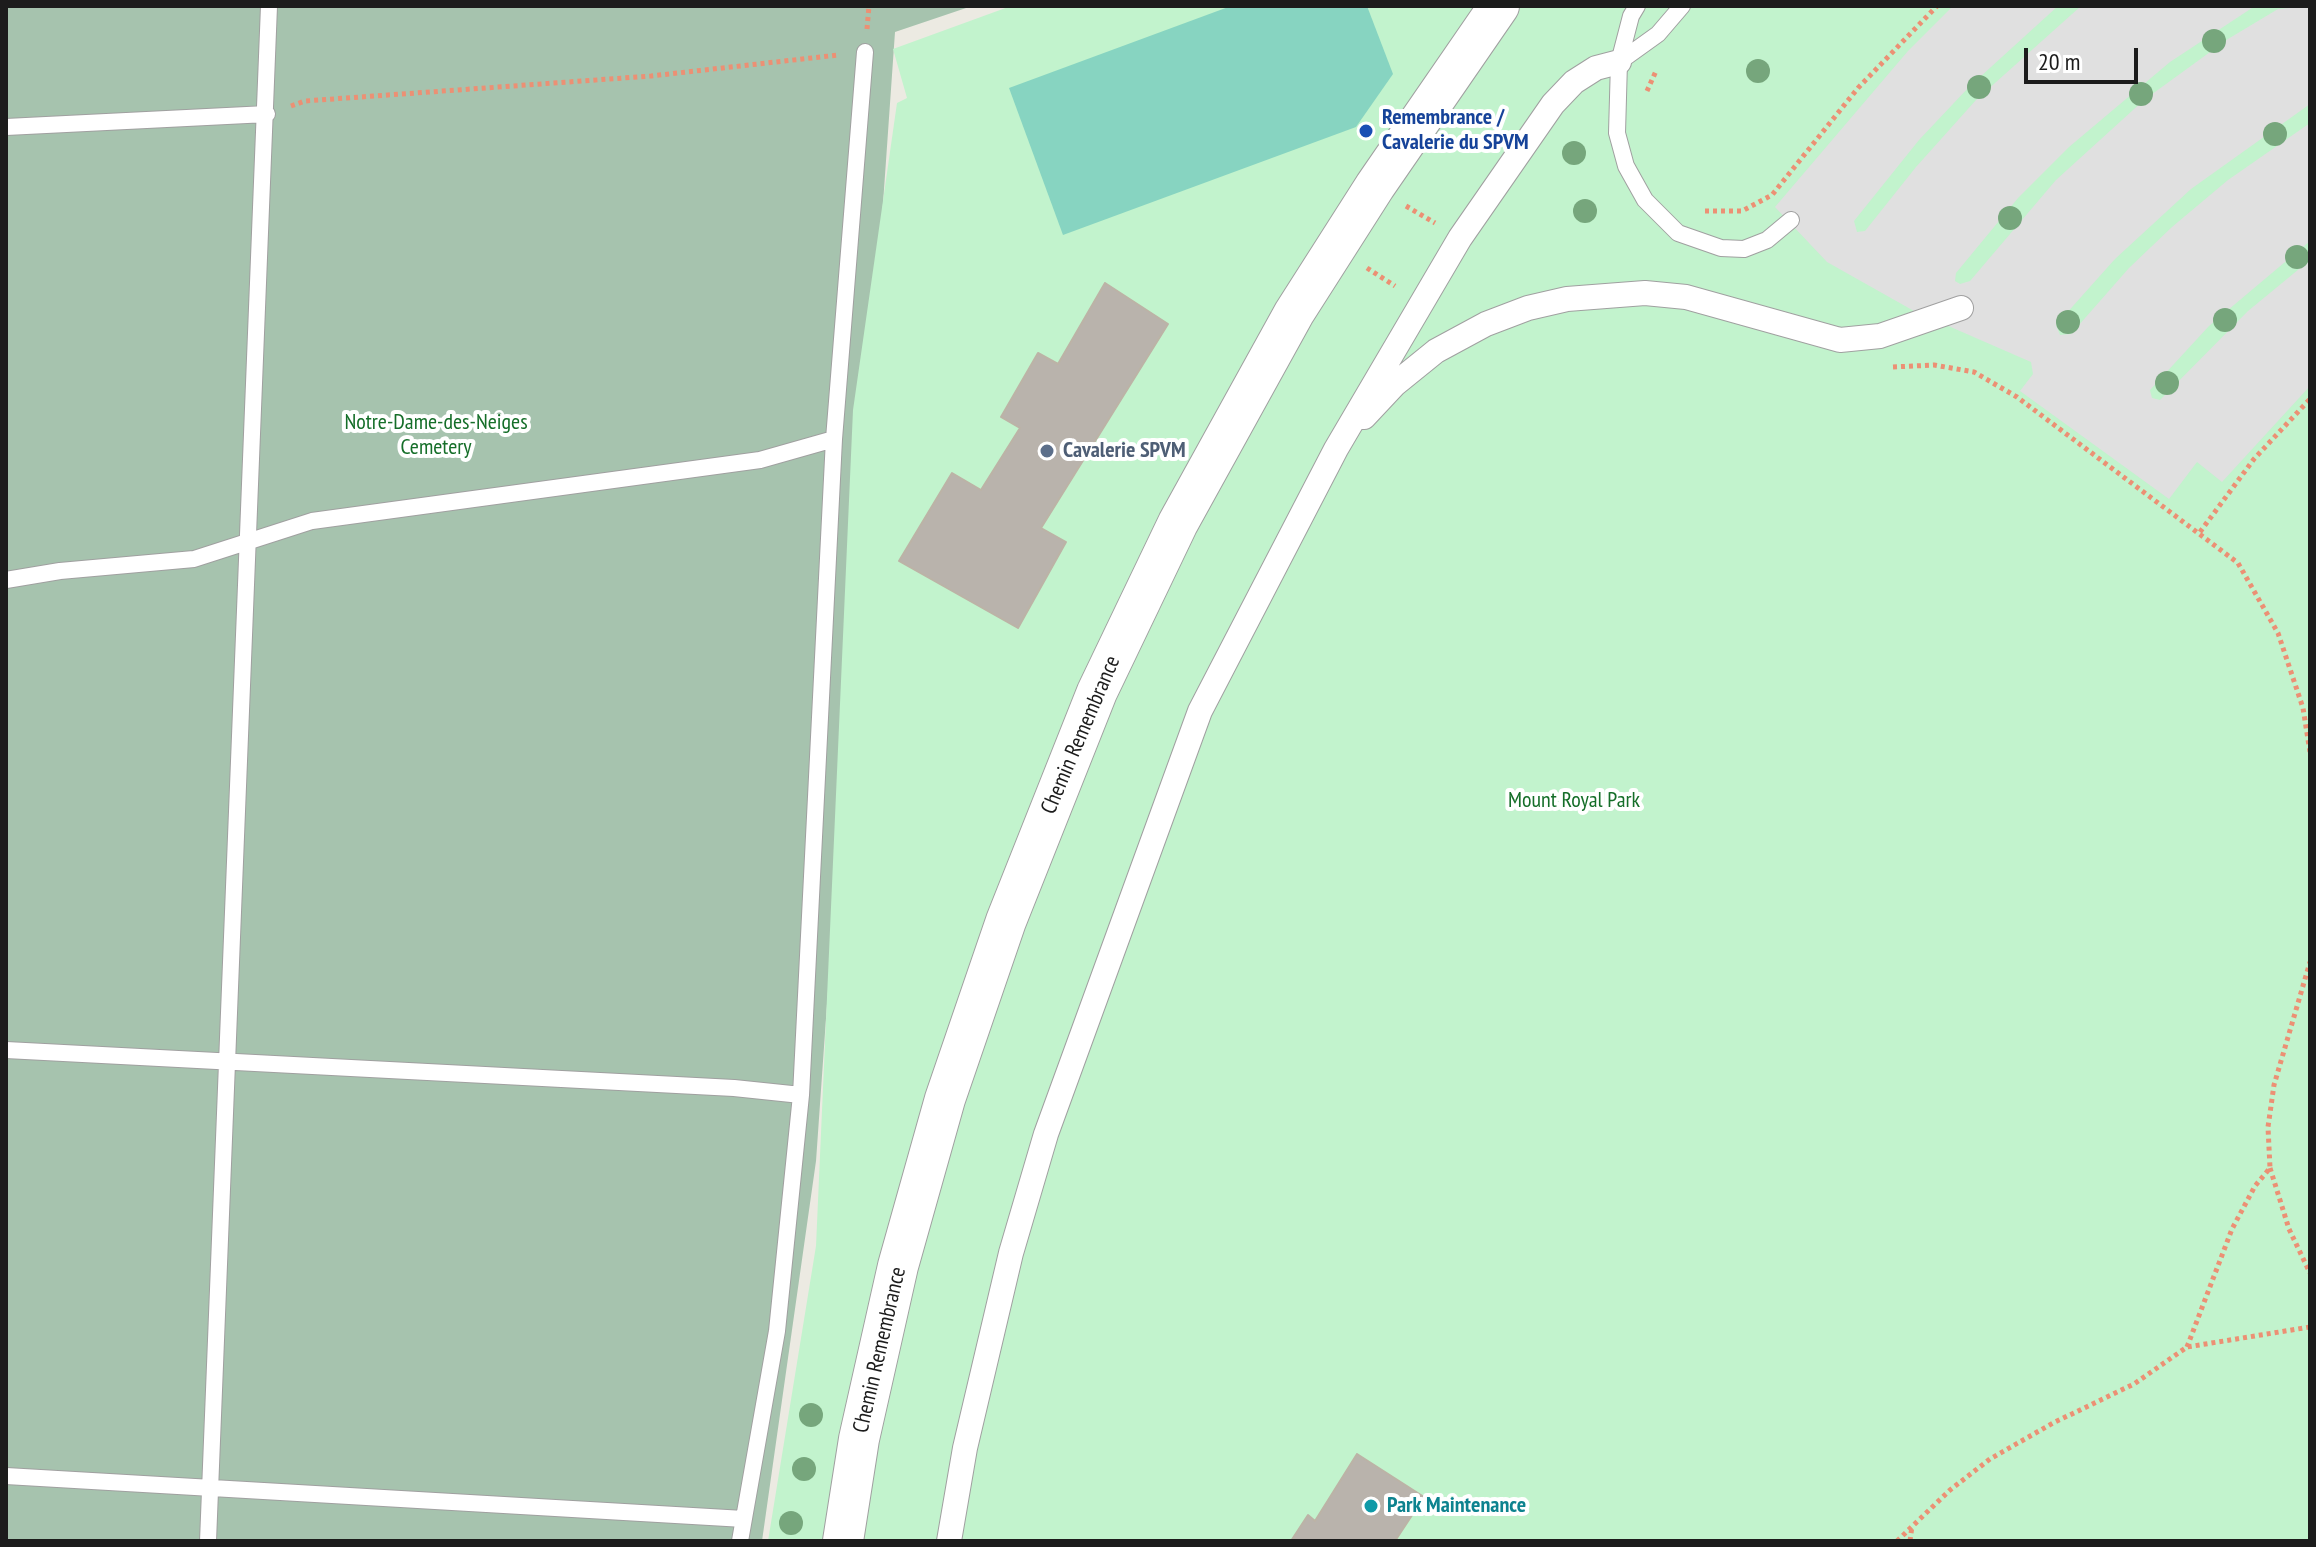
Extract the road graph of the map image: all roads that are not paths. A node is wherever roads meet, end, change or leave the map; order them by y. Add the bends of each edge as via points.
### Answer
1 (269, 6) edge
2 (1499, 6) edge
3 (1637, 6) edge
4 (1682, 6) edge
5 (865, 52) road end
6 (1619, 62) junction
7 (267, 114) junction
8 (6, 127) edge
9 (1791, 220) dead end
10 (1961, 308) dead end
11 (834, 439) junction
12 (1336, 449) junction
13 (248, 543) junction
14 (6, 580) edge
15 (6, 1050) edge
16 (227, 1063) junction
17 (801, 1095) junction
18 (6, 1476) edge
19 (210, 1487) junction
20 (744, 1519) junction
21 (208, 1541) edge
22 (740, 1541) edge
23 (843, 1541) edge
24 (949, 1541) edge

1 - 7 lane
2 - 23 street, Chemin Remembrance via 1294,313 1178,523 1097,692 1006,921 945,1099 898,1266 859,1439
3 - 6 lane
4 - 6 lane via 1658,34
5 - 11 lane
6 - 9 lane via 1620,144 1634,183 1660,219 1699,242 1744,249 1767,240
6 - 12 street via 1596,68 1553,104 1460,238
7 - 8 lane
7 - 13 lane
10 - 12 street via 1880,336 1840,340 1686,297 1645,293 1567,299 1486,324 1436,351 1394,385
11 - 13 lane via 760,460 312,521
11 - 17 lane
12 - 24 street via 1200,711 1046,1134 968,1433
13 - 14 lane via 194,559
13 - 16 lane
15 - 16 lane
16 - 17 lane
16 - 19 lane
17 - 20 lane via 777,1331
18 - 19 lane
19 - 20 lane
19 - 21 lane
20 - 22 lane

